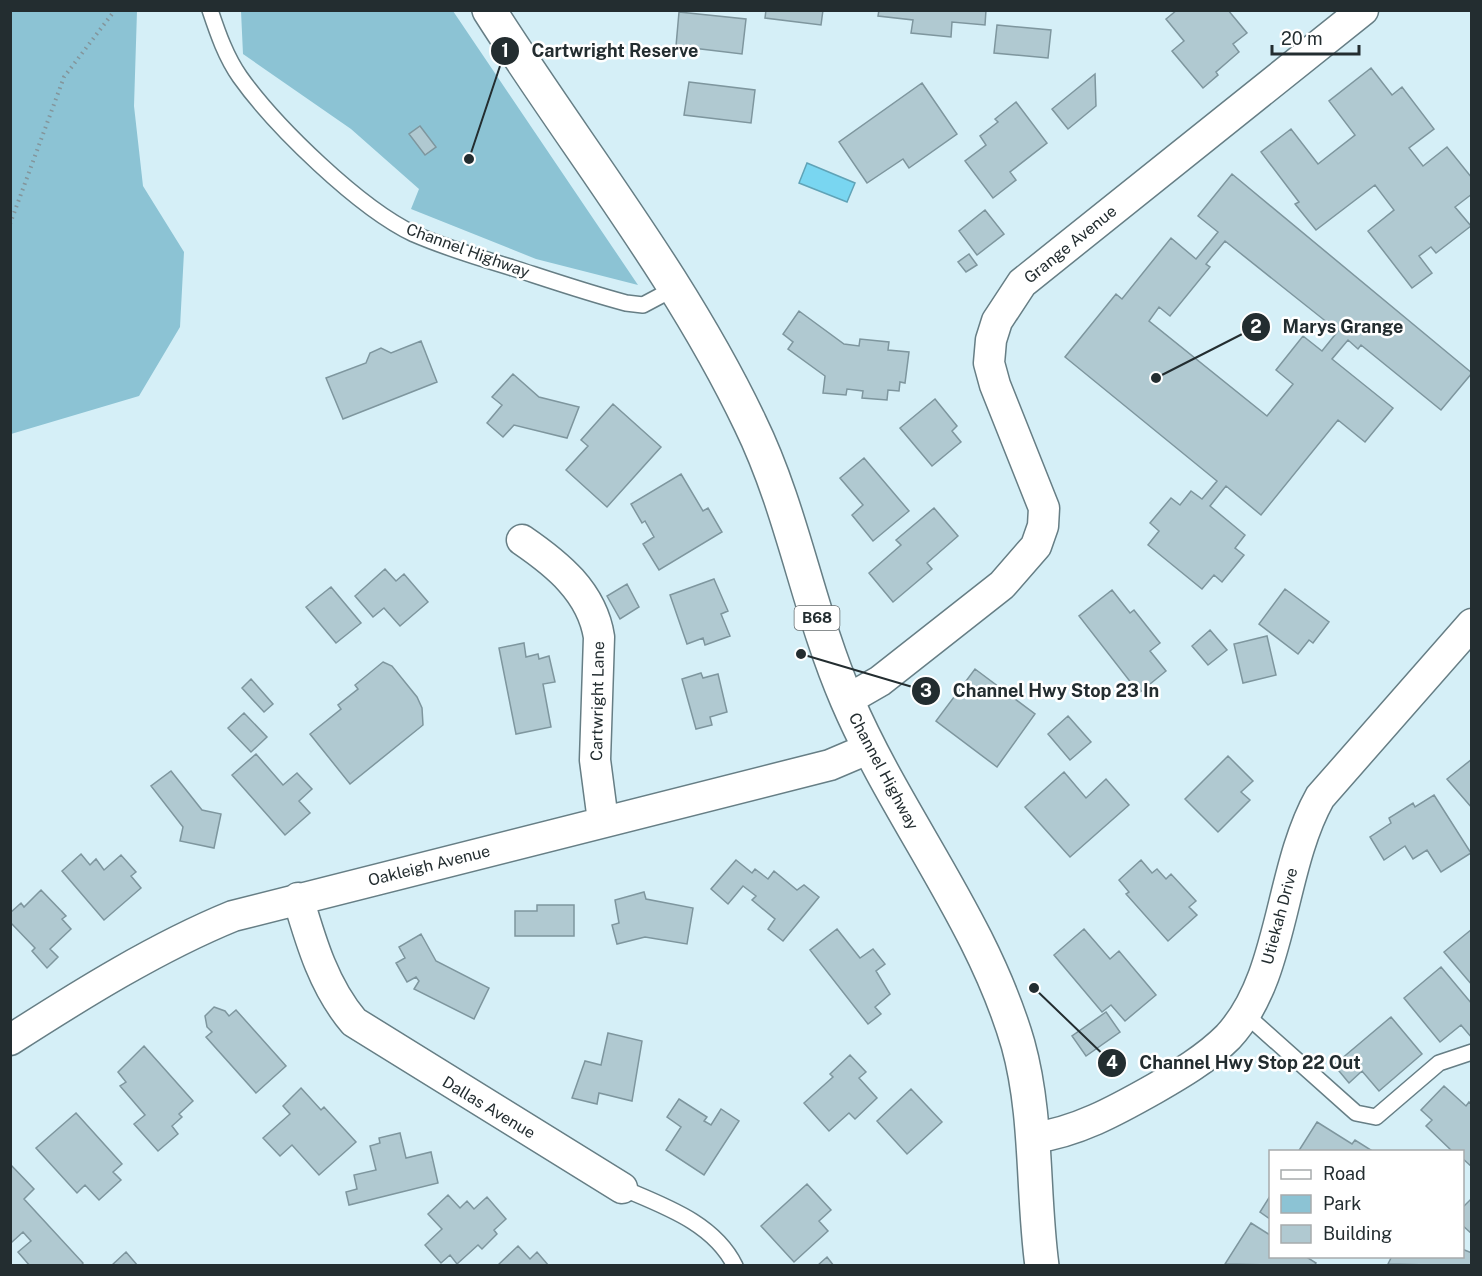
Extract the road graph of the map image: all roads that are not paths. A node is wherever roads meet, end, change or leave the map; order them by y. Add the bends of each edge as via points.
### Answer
1 (210, 10) edge
2 (489, 10) edge
3 (1363, 10) edge
4 (675, 288) junction
5 (522, 540) dead end
6 (1472, 624) edge
7 (847, 700) junction
8 (870, 748) junction
9 (603, 821) junction
10 (298, 898) junction
11 (1245, 1014) junction
12 (10, 1040) edge
13 (1472, 1052) edge
14 (1033, 1138) junction
15 (622, 1188) joint
16 (735, 1266) edge
17 (1042, 1266) edge

1 - 4 lane, Channel Highway via 219,39 239,75 286,130 371,206 415,234 626,303 643,305
2 - 4 main road, Channel Highway / B68
3 - 7 street, Grange Avenue via 1022,283 1007,302 991,340 989,363 994,385 1044,508 1036,546 1002,585 880,681
4 - 7 main road, Channel Highway / B68 via 752,426
5 - 9 street, Cartwright Lane via 565,574 596,619 599,637 595,760
6 - 11 street, Utiekah Drive via 1320,797 1303,832 1269,959
7 - 8 main road, Channel Highway / B68
8 - 9 street, Oakleigh Avenue via 830,765
8 - 14 main road, Channel Highway / B68 via 948,888 1001,997 1024,1068
9 - 10 street, Oakleigh Avenue
10 - 12 street, Oakleigh Avenue via 197,931
10 - 15 street, Dallas Avenue via 310,939 335,997 354,1022
11 - 13 lane via 1347,1106 1367,1117 1376,1117 1439,1063
11 - 14 street, Utiekah Drive via 1216,1048 1185,1071 1092,1122 1062,1134
14 - 17 main road, Channel Highway / B68
15 - 16 lane, Dallas Avenue via 694,1221 731,1256

